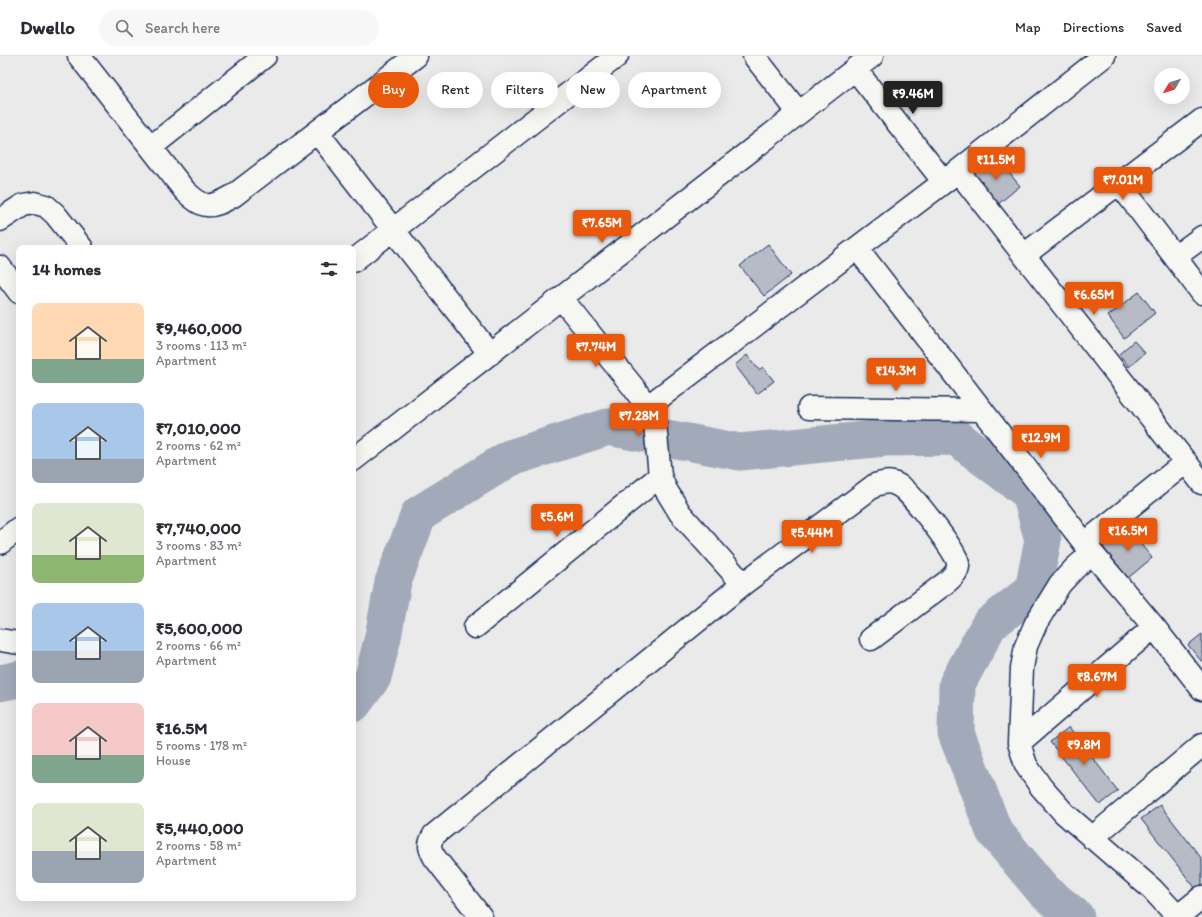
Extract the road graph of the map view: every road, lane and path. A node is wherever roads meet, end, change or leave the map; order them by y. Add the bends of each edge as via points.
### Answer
1 (79, 56) edge
2 (265, 56) edge
3 (416, 56) edge
4 (617, 56) edge
5 (754, 56) edge
6 (872, 56) edge
7 (1104, 56) edge
8 (855, 69) junction
9 (799, 113) junction
10 (1202, 120) edge
11 (318, 132) junction
12 (151, 148) junction
13 (951, 176) junction
14 (1119, 183) junction
15 (0, 220) edge
16 (393, 229) junction
17 (1202, 237) edge
18 (80, 245) edge
19 (857, 248) junction
20 (1024, 255) junction
21 (1175, 257) junction
22 (356, 259) edge
23 (0, 267) edge
24 (16, 288) edge
25 (1202, 293) edge
26 (561, 298) junction
27 (490, 354) junction
28 (809, 408) dead end
29 (982, 410) junction
30 (651, 415) junction
31 (356, 458) edge
32 (1186, 462) junction
33 (660, 476) junction
34 (1202, 483) edge
35 (16, 530) edge
36 (0, 543) edge
37 (1089, 548) junction
38 (743, 584) junction
39 (475, 627) dead end
40 (1154, 627) junction
41 (871, 639) dead end
42 (0, 640) edge
43 (16, 643) edge
44 (1202, 689) edge
45 (1019, 743) junction
46 (1202, 745) edge
47 (1092, 838) junction
48 (1202, 897) edge
49 (481, 917) edge
50 (1178, 917) edge

1 - 12 street
2 - 12 street
3 - 11 street
4 - 16 street
5 - 9 street
6 - 8 street
7 - 13 street
8 - 9 street
8 - 13 street
9 - 26 street
10 - 14 street
11 - 12 street via 233,196 220,204 207,206 196,201 185,191
11 - 16 street
13 - 19 street
13 - 20 street
14 - 20 street
14 - 21 street
15 - 18 street via 23,205 34,203 46,206
16 - 22 street
16 - 27 street
17 - 21 street
19 - 29 street
19 - 30 street
20 - 32 street
21 - 25 street
23 - 24 street
26 - 27 street
26 - 30 street via 634,388
27 - 31 street
28 - 29 street
29 - 37 street
30 - 33 street
32 - 34 street
32 - 37 street
33 - 38 street via 680,513
33 - 39 street
35 - 36 street
37 - 40 street
37 - 45 street via 1060,584 1036,623 1026,646 1022,668
38 - 41 street via 875,485 888,482 901,486 953,551 958,563 956,573 948,581
38 - 49 street via 434,835 430,849 435,858
40 - 44 street
40 - 45 street
42 - 43 street
45 - 47 street via 1026,765 1041,787 1064,813
46 - 47 street
47 - 50 street via 1152,889
48 - 50 street

